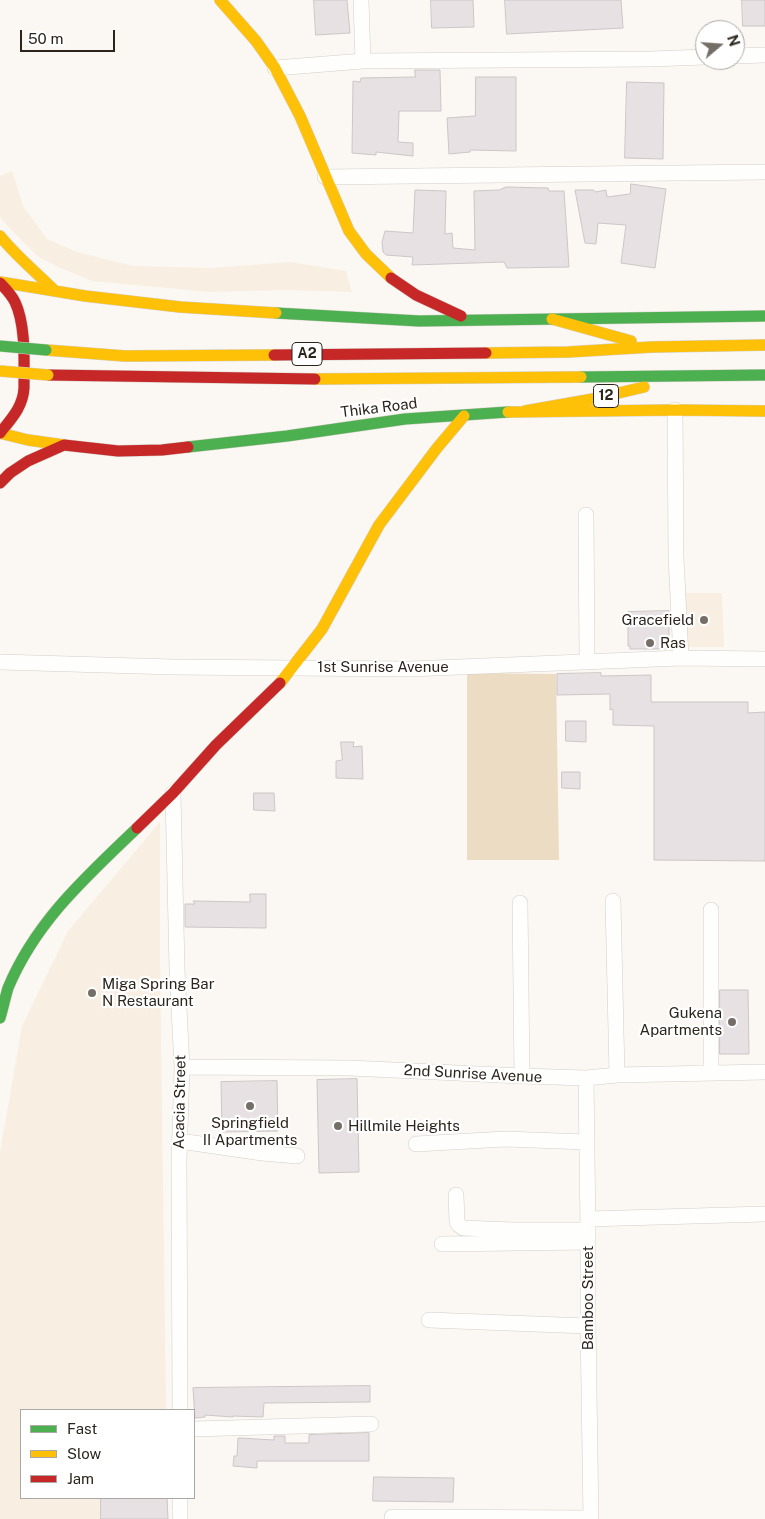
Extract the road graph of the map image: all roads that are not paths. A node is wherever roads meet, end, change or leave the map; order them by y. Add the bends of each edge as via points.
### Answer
1 (220, 0) edge
2 (361, 0) edge
3 (765, 55) edge
4 (745, 56) edge
5 (695, 57) edge
6 (362, 61) junction
7 (275, 68) junction
8 (765, 172) edge
9 (325, 177) junction
10 (0, 236) edge
11 (0, 283) edge
12 (55, 291) junction
13 (765, 316) edge
14 (552, 319) junction
15 (470, 320) junction
16 (765, 344) edge
17 (0, 346) edge
18 (652, 347) junction
19 (0, 371) edge
20 (765, 375) edge
21 (686, 376) junction
22 (674, 410) junction
23 (525, 411) junction
24 (765, 411) edge
25 (464, 416) junction
26 (0, 433) edge
27 (64, 445) junction
28 (0, 483) edge
29 (586, 515) dead end
30 (681, 658) junction
31 (765, 659) edge
32 (0, 662) edge
33 (587, 662) junction
34 (294, 667) junction
35 (173, 793) junction
36 (612, 901) dead end
37 (520, 903) dead end
38 (711, 910) dead end
39 (0, 1018) edge
40 (182, 1067) junction
41 (765, 1072) edge
42 (710, 1073) junction
43 (616, 1075) junction
44 (522, 1076) junction
45 (586, 1078) junction
46 (180, 1141) junction
47 (587, 1142) junction
48 (416, 1144) dead end
49 (297, 1156) dead end
50 (456, 1195) dead end
51 (765, 1214) edge
52 (588, 1230) junction
53 (442, 1244) dead end
54 (429, 1320) dead end
55 (588, 1326) junction
56 (180, 1409) edge
57 (371, 1424) dead end
58 (195, 1429) edge
59 (180, 1499) edge
60 (392, 1517) dead end
61 (591, 1518) edge
62 (180, 1519) edge

1 - 7 main road
2 - 6 street
3 - 4 street
5 - 6 street
6 - 7 street
7 - 9 main road via 298,112
8 - 9 street
9 - 15 main road via 353,239 376,266 422,299
10 - 12 main road
11 - 12 main road
11 - 26 main road via 8,290 18,309 22,327 24,392 17,410
12 - 15 main road via 256,313 419,321
13 - 14 main road
14 - 15 main road
14 - 18 main road
16 - 18 main road, A2
17 - 18 main road, A2, bridge via 125,356 568,352
19 - 21 main road, Thika Road / A2, bridge via 48,375 311,379
20 - 21 main road, Thika Road / A2
21 - 23 main road, 12 via 593,399
22 - 23 main road, Thika Road
22 - 24 main road, Thika Road
22 - 30 street
23 - 25 main road, Thika Road
25 - 27 main road, Thika Road via 405,419 162,450 118,451
25 - 34 main road via 379,524 322,629
26 - 27 main road, Thika Road
27 - 28 main road via 28,461
29 - 33 street
30 - 31 street, 1st Sunrise Avenue
30 - 33 street, 1st Sunrise Avenue
32 - 34 street, 1st Sunrise Avenue
33 - 34 street, 1st Sunrise Avenue via 410,669
34 - 35 main road
35 - 39 main road via 69,894 33,940 8,988
35 - 40 street, Acacia Street
36 - 43 street
37 - 44 street
38 - 42 street
40 - 44 street, 2nd Sunrise Avenue via 350,1068
40 - 46 street, Acacia Street
41 - 42 street, 2nd Sunrise Avenue
42 - 43 street, 2nd Sunrise Avenue
43 - 45 street, 2nd Sunrise Avenue
44 - 45 street, 2nd Sunrise Avenue
45 - 47 street, Bamboo Street
46 - 49 street
46 - 56 street, Acacia Street
47 - 48 street via 505,1139
47 - 52 street, Bamboo Street
50 - 52 street via 457,1222 463,1228
51 - 52 street
52 - 53 street
52 - 55 street, Bamboo Street
54 - 55 street
55 - 61 street, Bamboo Street
57 - 58 street
59 - 62 street
60 - 61 street

